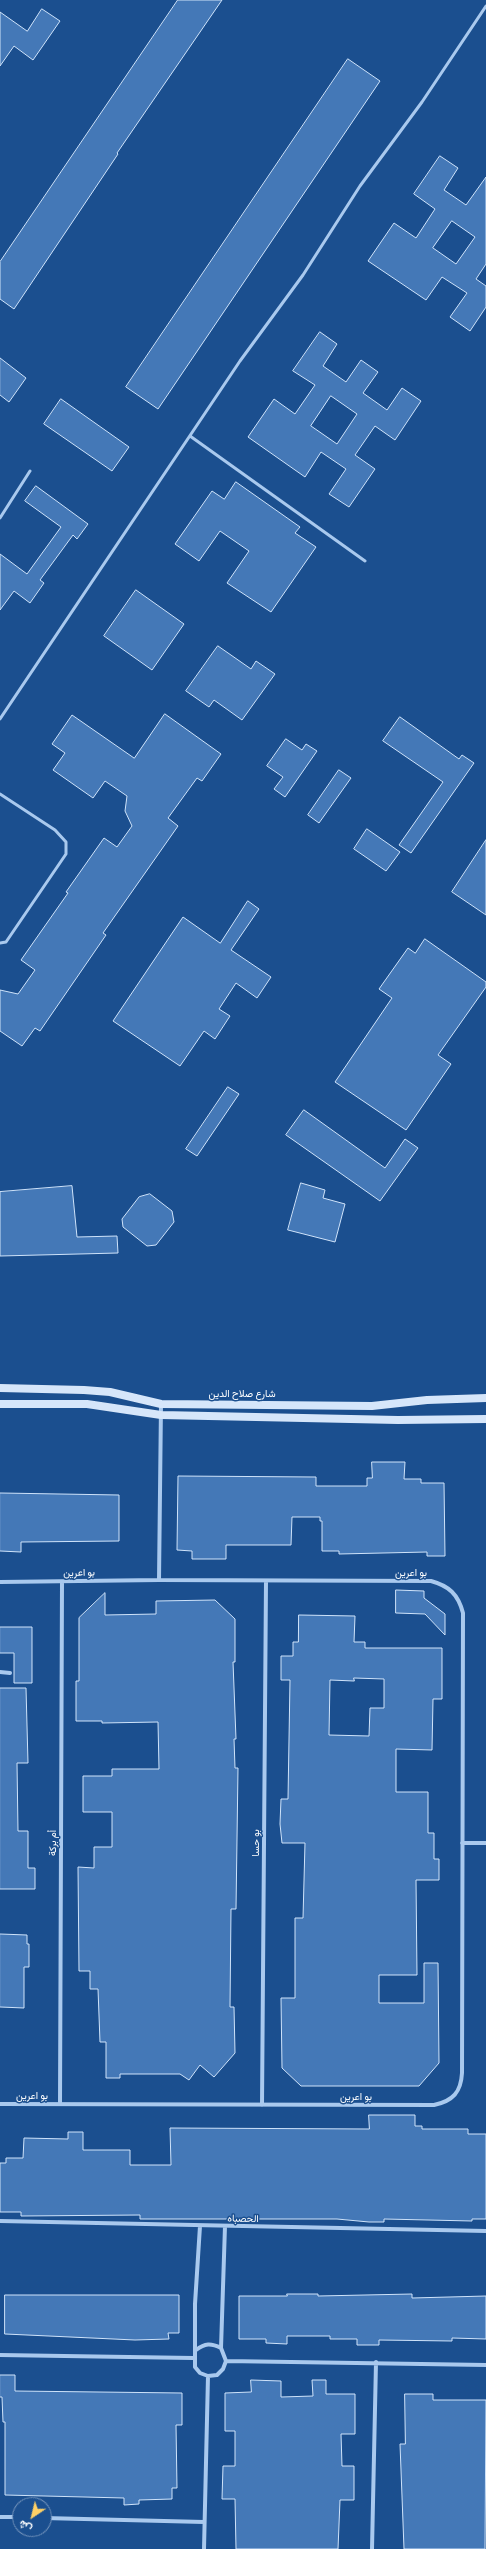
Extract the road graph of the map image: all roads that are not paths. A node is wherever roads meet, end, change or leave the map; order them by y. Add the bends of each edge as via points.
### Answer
1 (486, 6) edge
2 (190, 436) junction
3 (30, 471) dead end
4 (0, 518) edge
5 (365, 561) dead end
6 (0, 719) edge
7 (0, 794) edge
8 (0, 943) edge
9 (0, 1388) edge
10 (486, 1398) edge
11 (0, 1404) edge
12 (161, 1404) junction
13 (161, 1415) junction
14 (486, 1419) edge
15 (159, 1580) junction
16 (266, 1581) junction
17 (0, 1582) edge
18 (62, 1582) junction
19 (0, 1672) edge
20 (10, 1673) dead end
21 (462, 1843) junction
22 (486, 1843) edge
23 (0, 2104) edge
24 (60, 2104) junction
25 (262, 2105) junction
26 (0, 2221) edge
27 (200, 2226) junction
28 (225, 2226) junction
29 (486, 2231) edge
30 (221, 2348) junction
31 (196, 2350) junction
32 (0, 2355) edge
33 (193, 2358) junction
34 (226, 2361) junction
35 (376, 2362) junction
36 (486, 2365) edge
37 (208, 2376) junction
38 (0, 2517) edge
39 (12, 2517) edge
40 (52, 2518) edge
41 (204, 2522) junction
42 (204, 2549) edge
43 (372, 2549) edge

1 - 2 lane
2 - 5 lane
2 - 6 lane
3 - 4 lane
7 - 8 lane via 55,830 66,842 66,854 6,942
9 - 12 street, شارع صلاح الدين via 110,1392
10 - 12 street, شارع صلاح الدين via 427,1400 372,1406
11 - 13 street via 87,1404
12 - 13 street
13 - 14 street via 398,1420
13 - 15 street
15 - 16 street, بو اعرين
15 - 18 street, بو اعرين
16 - 21 street, بو اعرين via 431,1581 443,1584 453,1591 460,1601 463,1613
16 - 25 street, بو حسا
17 - 18 street, بو اعرين
18 - 24 street, أم بركة
19 - 20 street
21 - 22 street
21 - 25 street, بو اعرين via 462,2073 461,2085 455,2095 446,2103 434,2105
23 - 24 street, بو اعرين
24 - 25 street, بو اعرين
26 - 27 street, الحصباه
27 - 28 street, الحصباه
27 - 31 street via 195,2304
28 - 29 street, الحصباه
28 - 30 street
30 - 31 street via 203,2344
30 - 34 street
31 - 33 street
32 - 33 street
33 - 37 street via 195,2367 200,2373
34 - 35 street
34 - 37 street via 217,2375
35 - 36 street
35 - 43 street
37 - 41 street
38 - 39 street
40 - 41 street
41 - 42 street

